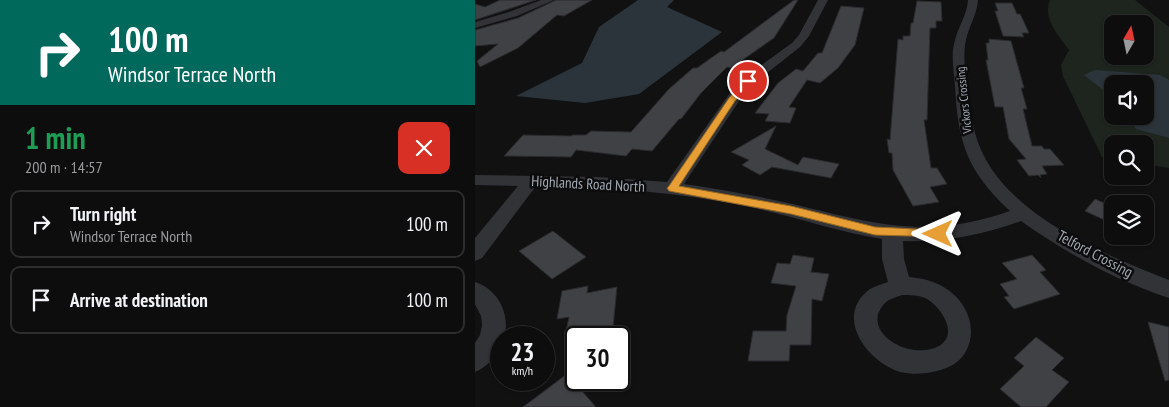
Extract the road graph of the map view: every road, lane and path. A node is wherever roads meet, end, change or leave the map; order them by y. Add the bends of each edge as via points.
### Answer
1 (549, 0) edge
2 (823, 0) edge
3 (973, 0) edge
4 (475, 25) edge
5 (475, 180) edge
6 (531, 181) junction
7 (672, 188) junction
8 (1024, 213) junction
9 (892, 233) junction
10 (475, 253) edge
11 (900, 286) dead end
12 (1169, 289) edge
13 (475, 291) edge
14 (475, 360) edge

1 - 4 street
2 - 7 street via 796,45 742,86
3 - 8 street, Vickors Crossing via 972,14 959,49 966,131 985,171 998,189
5 - 6 street, Highlands Road North
6 - 7 street, Highlands Road North
6 - 10 street
7 - 9 street, Highlands Road North
8 - 9 street, Highlands Road North via 979,229 951,234
8 - 12 street, Telford Crossing via 1066,241
9 - 11 street via 893,259
13 - 14 street via 490,307 495,320 494,336

